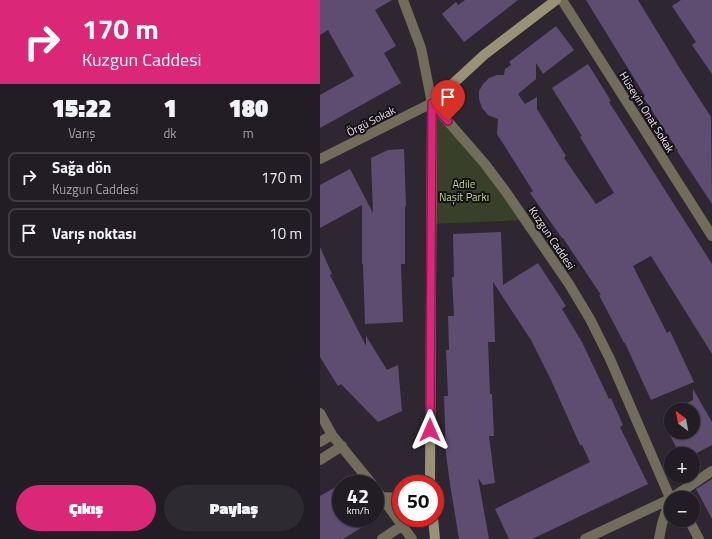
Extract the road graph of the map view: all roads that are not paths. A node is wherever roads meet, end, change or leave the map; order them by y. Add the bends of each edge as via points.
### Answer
1 (403, 0) edge
2 (556, 0) edge
3 (562, 0) edge
4 (432, 103) junction
5 (320, 159) edge
6 (712, 236) edge
7 (320, 413) edge
8 (332, 434) junction
9 (320, 442) edge
10 (342, 446) junction
11 (320, 460) edge
12 (712, 471) edge
13 (365, 475) edge
14 (428, 475) edge
15 (667, 491) edge
16 (682, 491) edge
17 (384, 500) edge
18 (664, 502) edge
19 (392, 510) edge
20 (664, 518) edge
21 (400, 527) edge
22 (404, 527) edge
23 (434, 527) edge
24 (693, 527) edge
25 (382, 539) edge
26 (412, 539) edge
27 (435, 539) edge
28 (585, 539) edge
29 (659, 539) edge
30 (699, 539) edge

1 - 4 street, Kuzgun Caddesi via 421,48
2 - 4 main road via 484,55
3 - 6 street, Hüseyin Onat Sokak
4 - 5 street, Örgü Sokak
4 - 14 main road
4 - 15 street, Kuzgun Caddesi via 489,170 569,284 610,359
7 - 8 street
8 - 9 street
8 - 10 street
10 - 11 street
10 - 13 street
12 - 16 street
17 - 19 street
18 - 28 street
20 - 29 street
21 - 25 street
22 - 26 street
23 - 27 main road
24 - 30 street

